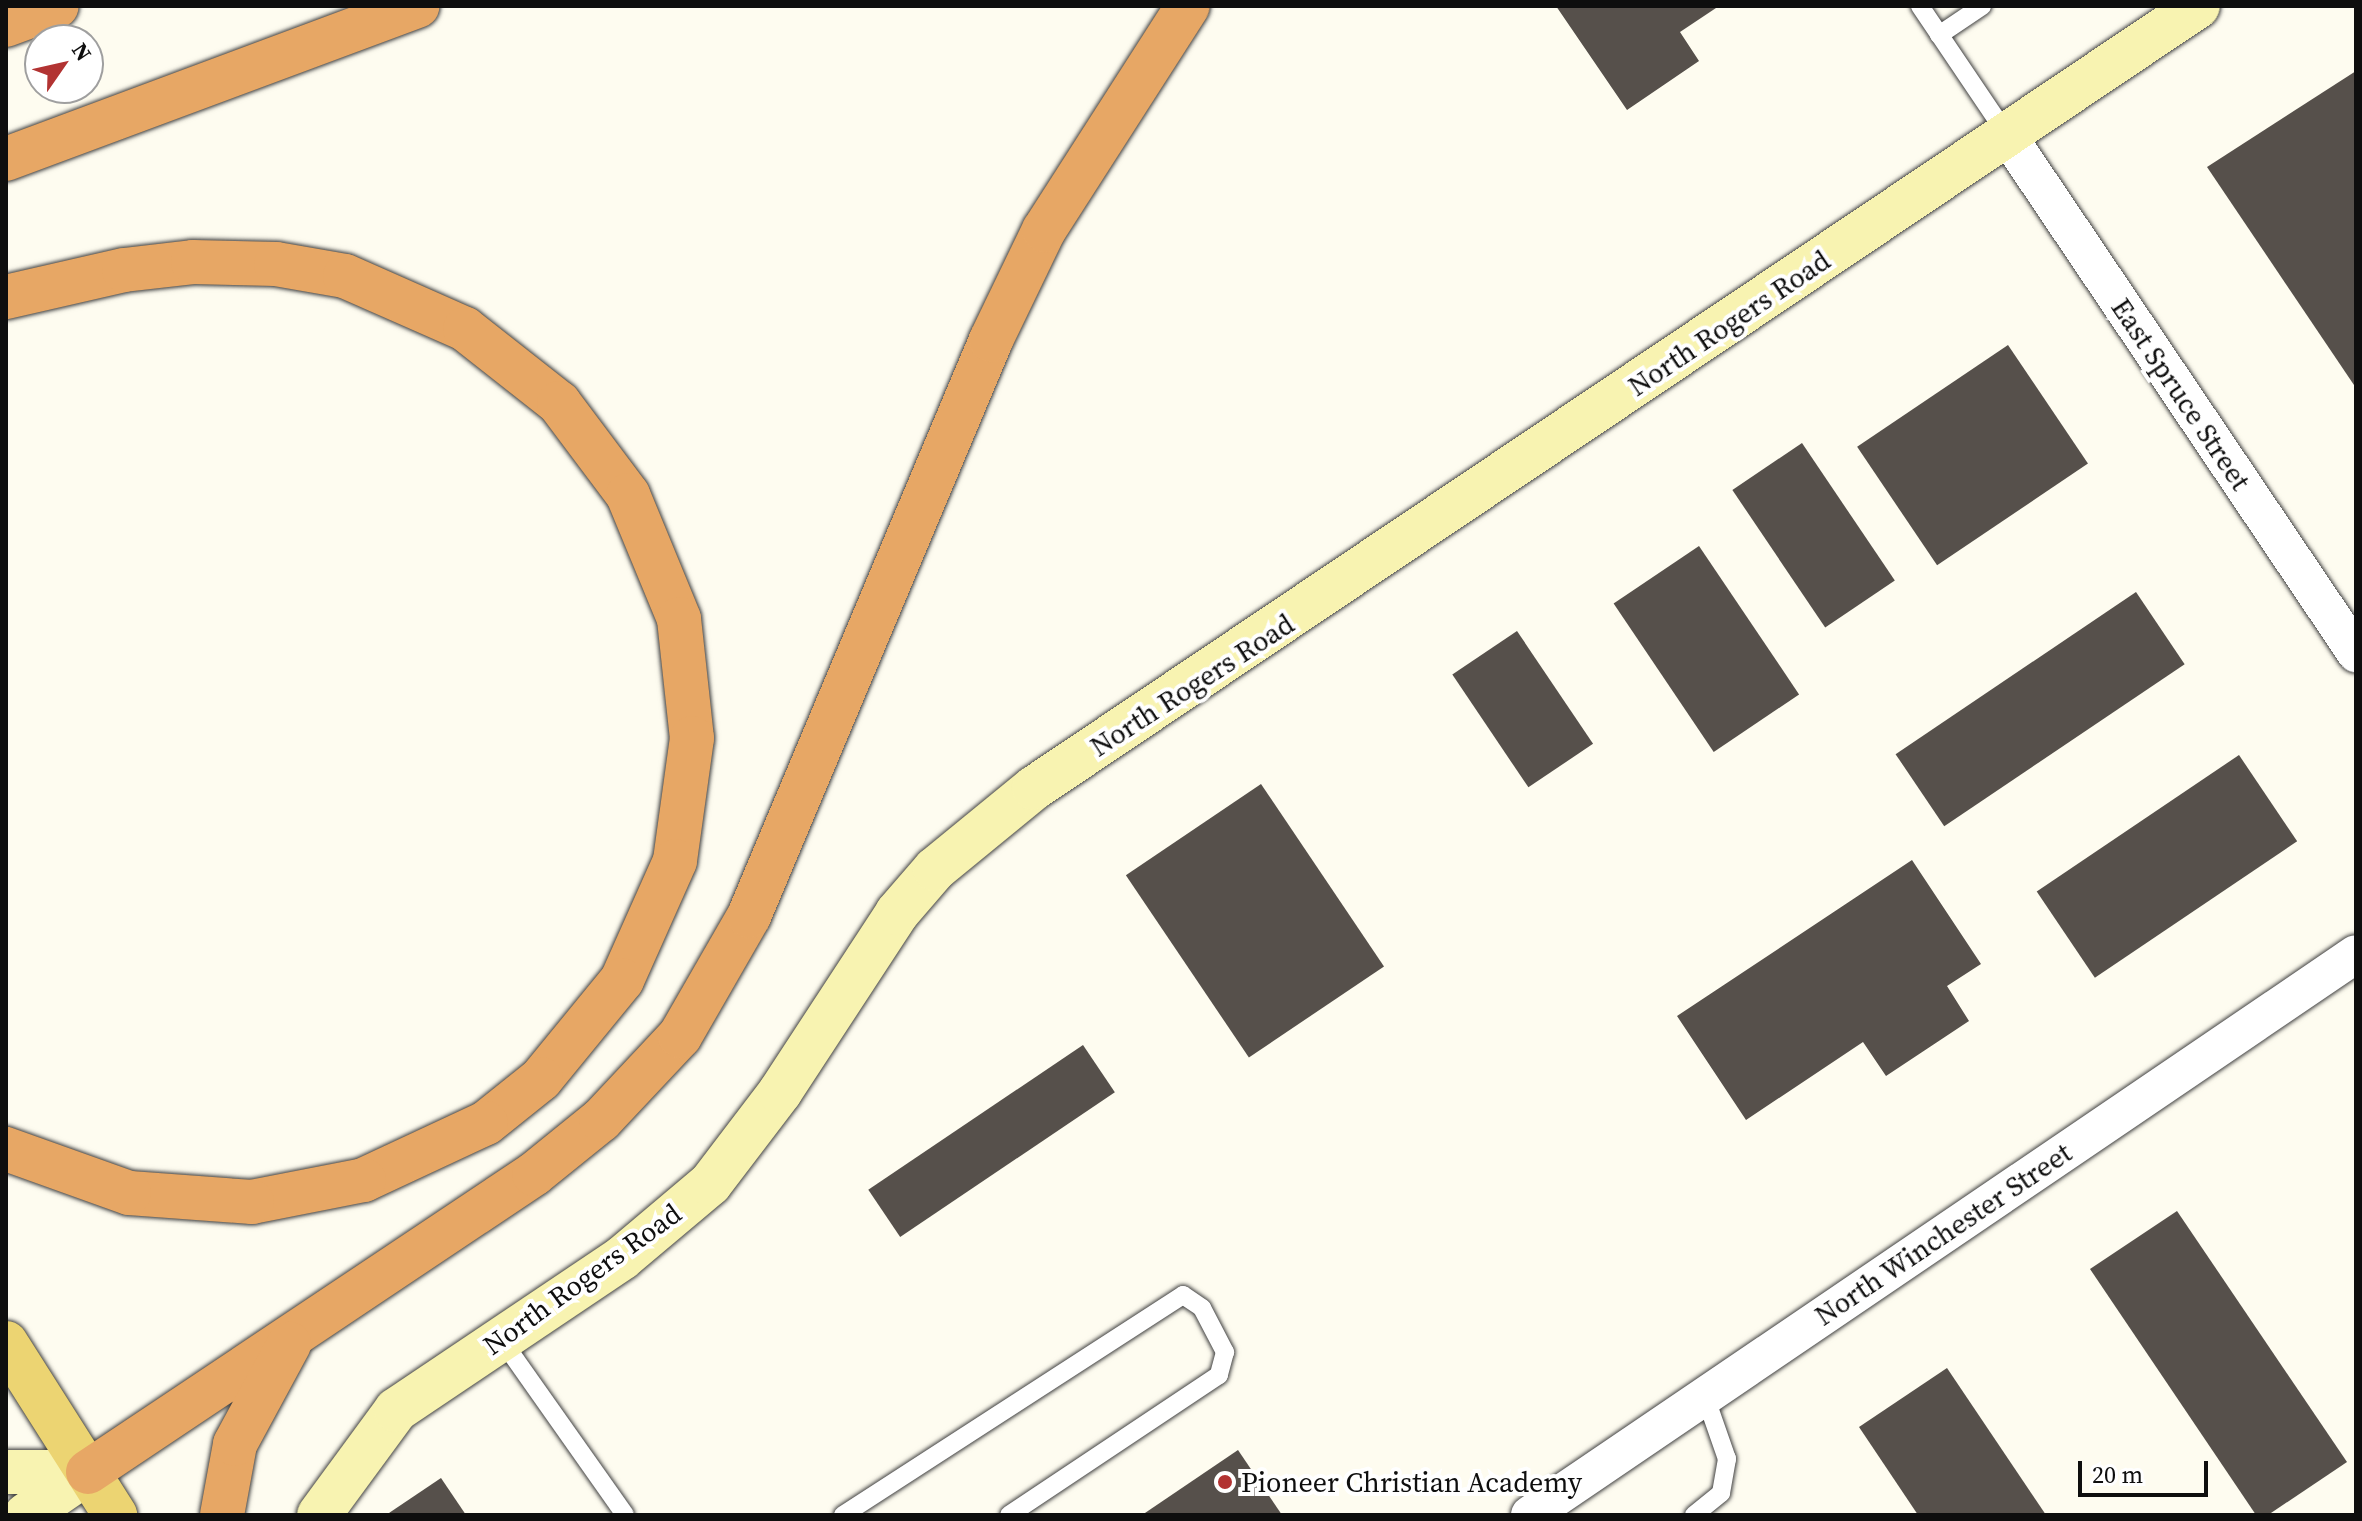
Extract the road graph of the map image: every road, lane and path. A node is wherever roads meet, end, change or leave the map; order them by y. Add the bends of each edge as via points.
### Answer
1 (57, 6) edge
2 (418, 6) edge
3 (1188, 6) edge
4 (1920, 6) edge
5 (1982, 6) edge
6 (2198, 6) edge
7 (6, 25) edge
8 (1939, 35) junction
9 (2007, 135) junction
10 (6, 159) edge
11 (6, 297) edge
12 (2356, 653) edge
13 (2356, 954) edge
14 (6, 1149) edge
15 (292, 1339) junction
16 (501, 1339) junction
17 (6, 1343) edge
18 (1705, 1396) junction
19 (6, 1472) edge
20 (88, 1472) junction
21 (321, 1512) edge
22 (26, 1515) edge
23 (115, 1515) edge
24 (222, 1515) edge
25 (625, 1515) edge
26 (843, 1515) edge
27 (1009, 1515) edge
28 (1530, 1515) edge
29 (1694, 1515) edge

1 - 7 highway
2 - 10 highway
3 - 15 highway via 1044,230 991,340 749,916 680,1036 601,1120 534,1174
4 - 8 lane
5 - 8 lane
6 - 9 street, North Rogers Road
8 - 9 lane
9 - 12 street, East Spruce Street
9 - 16 street, North Rogers Road via 1034,788 935,869 897,913 780,1092 710,1184 622,1258
11 - 14 highway via 152,267 276,264 345,276 465,329 559,403 628,495 679,619 692,738 675,861 622,980 541,1079 486,1123 364,1180 252,1202 129,1193
13 - 18 street, North Winchester Street
15 - 20 highway
15 - 24 highway via 235,1444
16 - 21 street, North Rogers Road via 396,1410
16 - 25 lane
17 - 20 main road
18 - 28 street, North Winchester Street
18 - 29 lane via 1727,1459 1721,1493
19 - 20 street
20 - 22 street
20 - 23 main road
26 - 27 lane via 1183,1295 1202,1308 1225,1352 1219,1375

